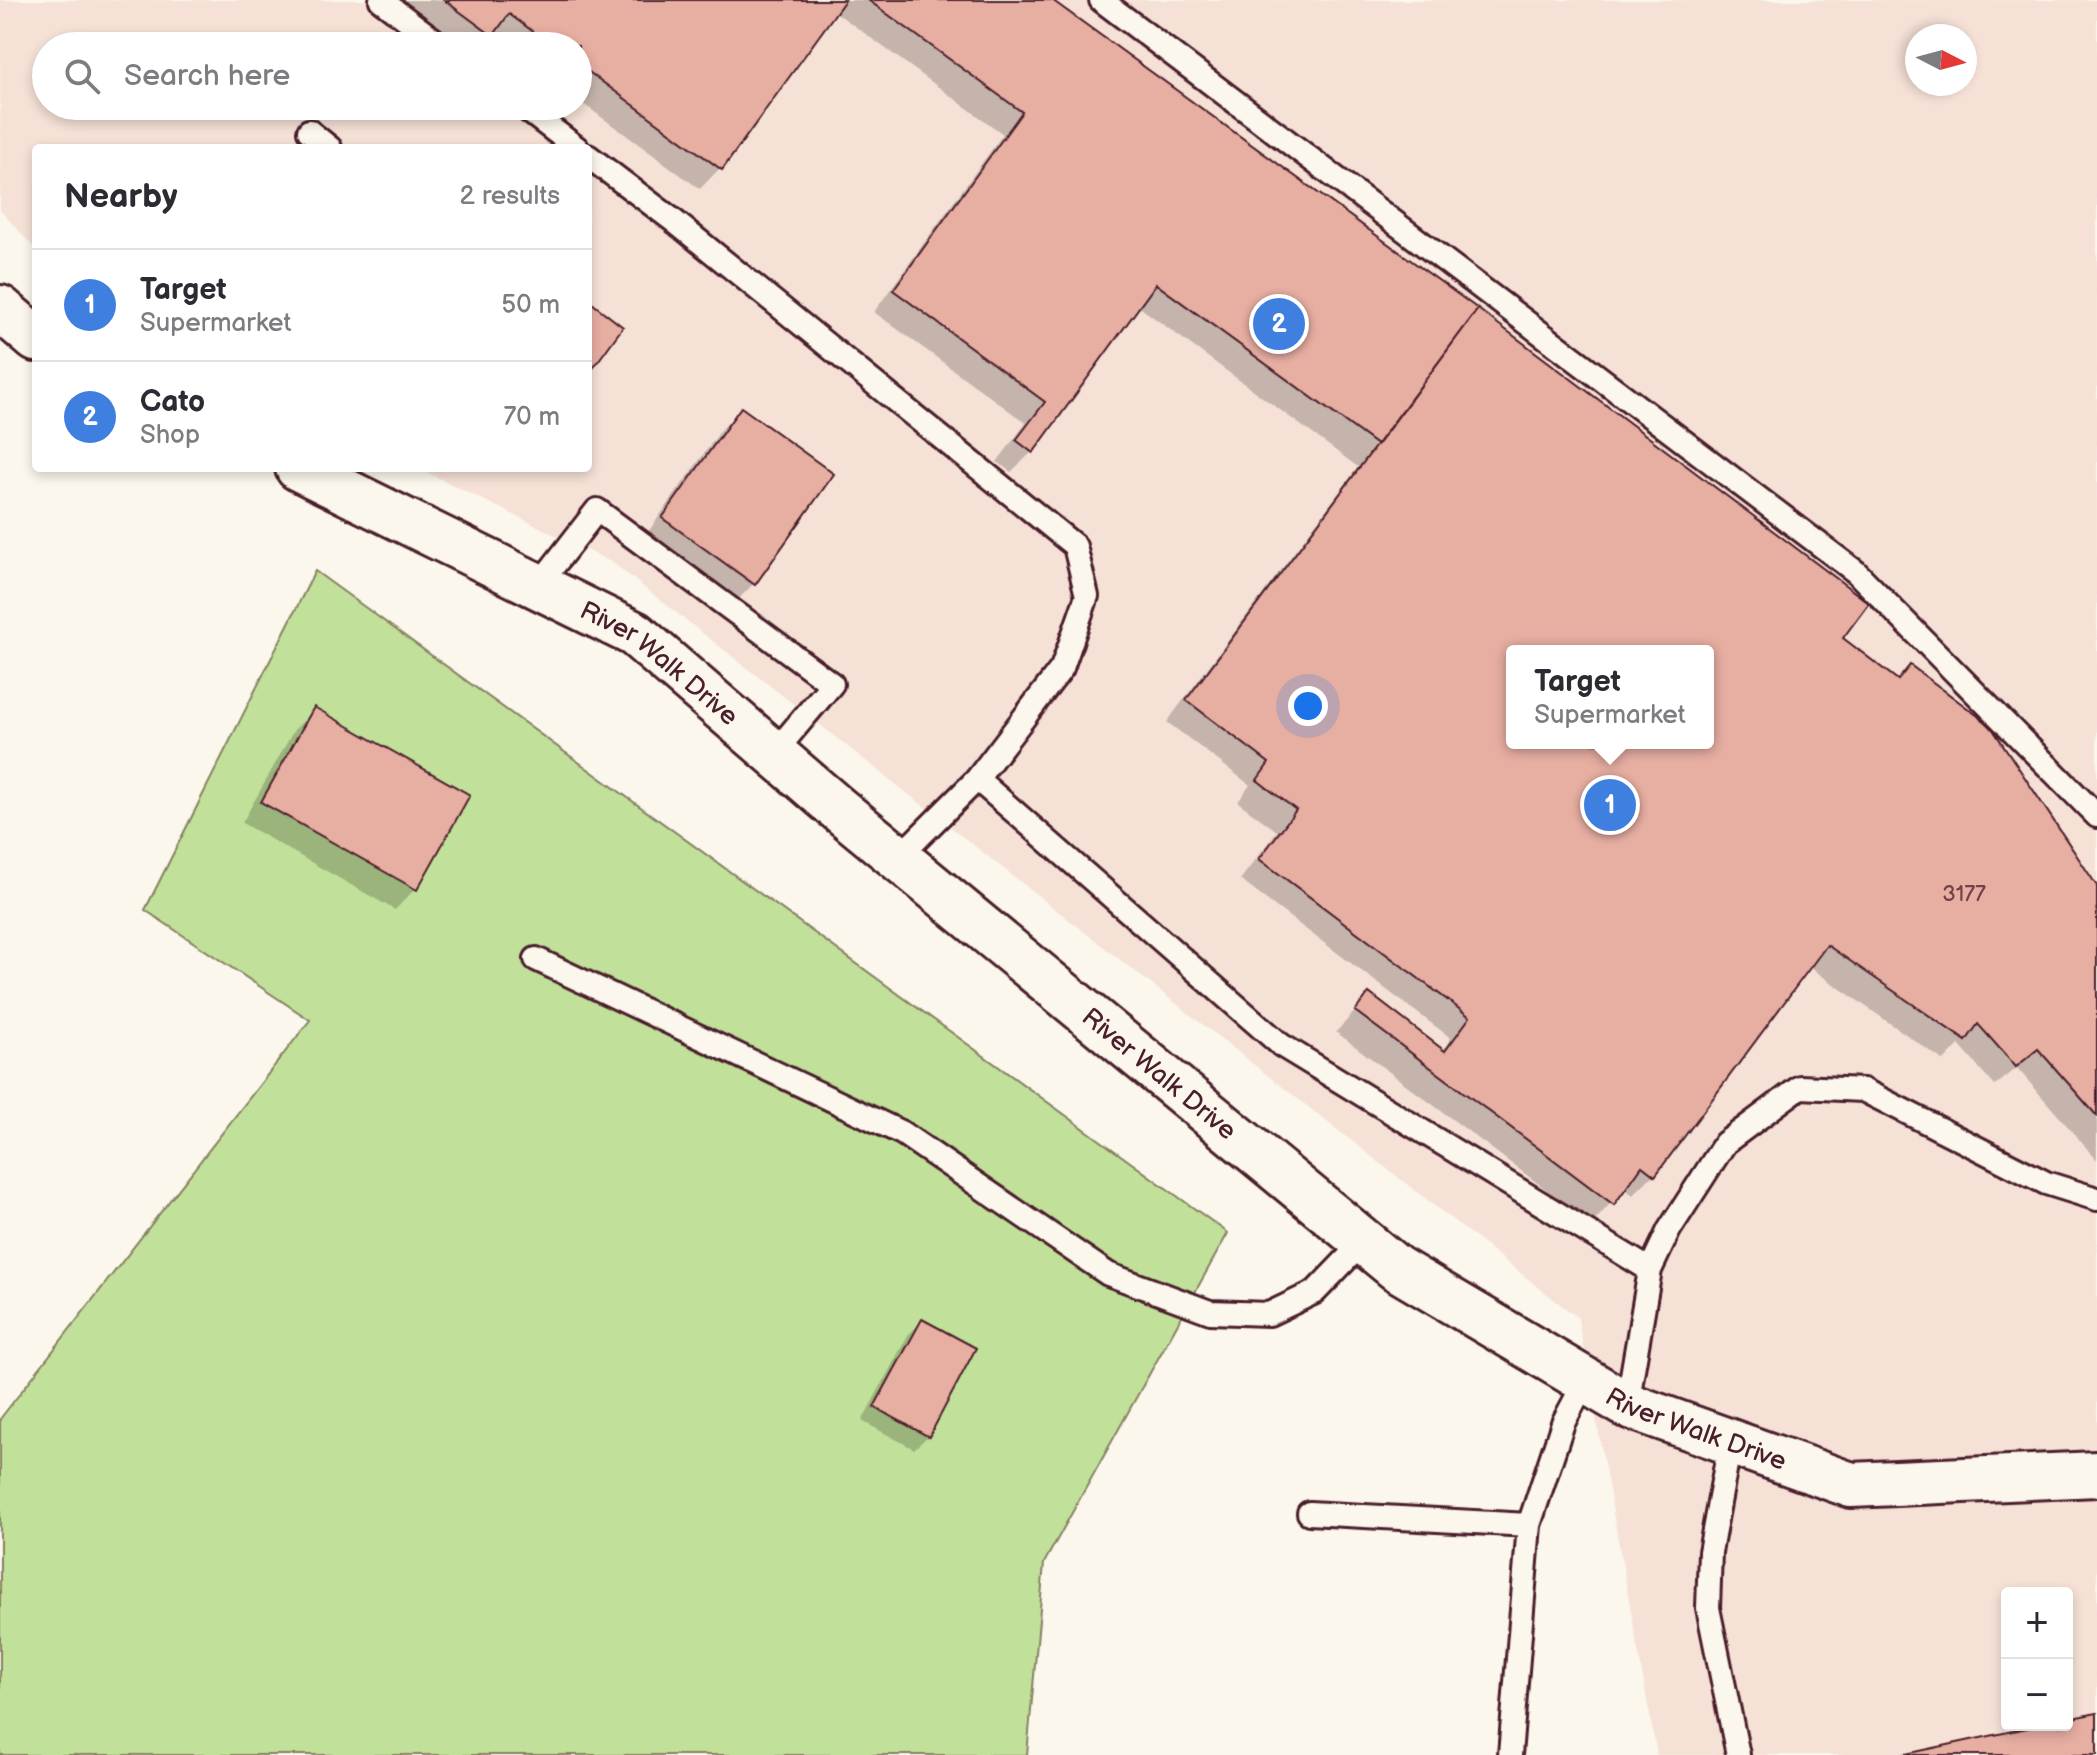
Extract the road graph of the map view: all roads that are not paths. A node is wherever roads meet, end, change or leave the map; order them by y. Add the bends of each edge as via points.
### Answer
1 (381, 0) edge
2 (1101, 0) edge
3 (423, 32) edge
4 (540, 120) edge
5 (309, 131) dead end
6 (325, 144) edge
7 (572, 144) edge
8 (592, 159) edge
9 (0, 308) edge
10 (32, 336) edge
11 (306, 472) edge
12 (538, 586) junction
13 (774, 753) junction
14 (977, 779) junction
15 (2097, 816) edge
16 (898, 858) junction
17 (536, 959) dead end
18 (2097, 1199) edge
19 (1364, 1241) junction
20 (1650, 1270) junction
21 (1586, 1380) junction
22 (1627, 1405) junction
23 (1730, 1443) junction
24 (2097, 1474) edge
25 (1309, 1513) dead end
26 (1529, 1525) junction
27 (1510, 1755) edge
28 (1738, 1755) edge

1 - 3 lane
2 - 15 lane via 1856,572
4 - 7 lane
5 - 6 lane
8 - 14 lane via 1075,546 1087,596 1062,668
9 - 10 street
11 - 12 street, River Walk Drive
12 - 13 street, River Walk Drive via 635,634
12 - 13 lane via 597,510 832,684
13 - 16 street, River Walk Drive
14 - 16 lane
14 - 20 lane via 1281,1045
16 - 19 street, River Walk Drive
17 - 19 lane via 902,1133 1108,1274 1210,1312 1269,1314 1315,1292
18 - 20 lane via 2046,1183 1863,1090 1800,1087 1725,1143
19 - 21 street, River Walk Drive via 1396,1268
20 - 22 lane
21 - 22 street, River Walk Drive
21 - 26 lane via 1563,1423
22 - 23 street, River Walk Drive
23 - 24 street, River Walk Drive via 1851,1485
23 - 28 lane via 1710,1552 1708,1608
25 - 26 lane
26 - 27 lane

